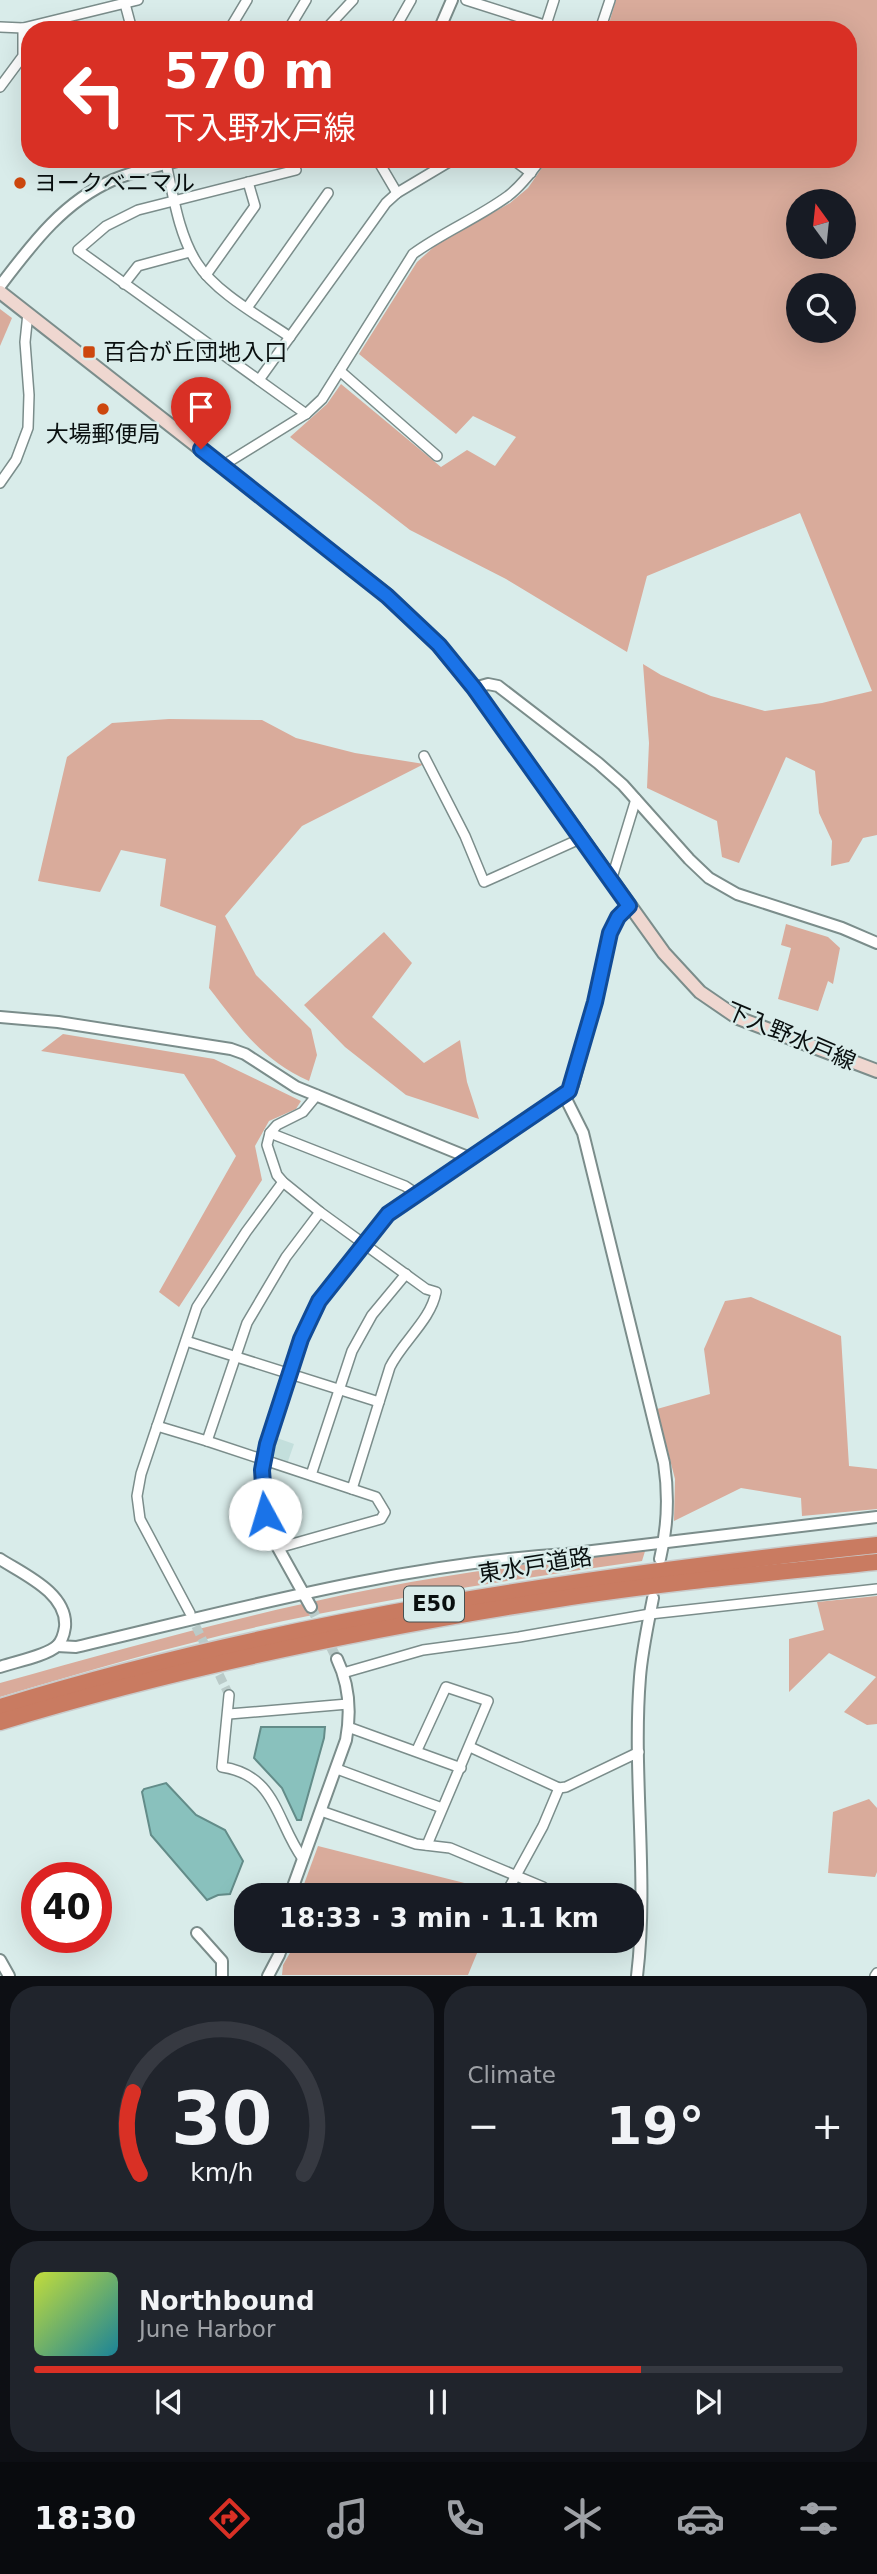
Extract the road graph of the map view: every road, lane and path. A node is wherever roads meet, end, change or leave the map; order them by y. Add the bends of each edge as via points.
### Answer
1 (138, 0) edge
2 (247, 0) edge
3 (306, 0) edge
4 (353, 0) edge
5 (411, 0) edge
6 (452, 0) edge
7 (466, 0) edge
8 (554, 0) edge
9 (610, 0) edge
10 (124, 2) edge
11 (50, 21) edge
12 (129, 21) edge
13 (235, 21) edge
14 (293, 21) edge
15 (333, 21) edge
16 (399, 21) edge
17 (443, 21) edge
18 (526, 21) edge
19 (548, 21) edge
20 (603, 21) edge
21 (0, 27) edge
22 (21, 28) edge
23 (21, 59) edge
24 (0, 87) edge
25 (149, 168) edge
26 (168, 168) edge
27 (382, 168) edge
28 (439, 168) edge
29 (524, 168) edge
30 (534, 168) edge
31 (296, 170) dead end
32 (530, 173) junction
33 (248, 183) junction
34 (328, 193) dead end
35 (397, 193) junction
36 (176, 200) junction
37 (191, 252) junction
38 (206, 275) junction
39 (124, 284) junction
40 (0, 286) edge
41 (0, 292) edge
42 (247, 307) junction
43 (27, 313) junction
44 (290, 337) junction
45 (340, 371) junction
46 (259, 380) junction
47 (306, 414) junction
48 (438, 456) dead end
49 (222, 466) junction
50 (0, 483) edge
51 (474, 688) junction
52 (424, 756) dead end
53 (636, 799) junction
54 (582, 838) junction
55 (611, 881) junction
56 (629, 906) junction
57 (877, 943) edge
58 (0, 1017) edge
59 (877, 1071) edge
60 (317, 1095) junction
61 (564, 1095) junction
62 (270, 1133) junction
63 (470, 1158) junction
64 (283, 1182) junction
65 (417, 1194) junction
66 (320, 1212) junction
67 (364, 1242) junction
68 (406, 1274) junction
69 (186, 1341) junction
70 (235, 1356) junction
71 (290, 1375) junction
72 (339, 1390) junction
73 (379, 1402) junction
74 (157, 1426) junction
75 (207, 1441) junction
76 (264, 1460) junction
77 (312, 1475) junction
78 (352, 1489) junction
79 (877, 1517) edge
80 (664, 1541) junction
81 (877, 1545) edge
82 (278, 1548) junction
83 (0, 1559) edge
84 (660, 1559) dead end
85 (877, 1562) edge
86 (877, 1589) edge
87 (303, 1594) junction
88 (653, 1598) dead end
89 (311, 1607) tunnel mouth
90 (190, 1614) tunnel mouth
91 (650, 1614) junction
92 (57, 1646) junction
93 (337, 1659) tunnel mouth
94 (0, 1667) edge
95 (342, 1672) junction
96 (229, 1695) tunnel mouth
97 (348, 1704) junction
98 (0, 1707) edge
99 (229, 1714) junction
100 (0, 1722) edge
101 (348, 1727) junction
102 (470, 1746) junction
103 (417, 1750) junction
104 (639, 1752) junction
105 (461, 1768) junction
106 (337, 1769) junction
107 (559, 1788) junction
108 (442, 1808) junction
109 (321, 1811) junction
110 (427, 1845) junction
111 (303, 1859) junction
112 (515, 1874) junction
113 (294, 1883) edge
114 (511, 1883) edge
115 (534, 1883) edge
116 (197, 1933) dead end
117 (280, 1953) edge
118 (0, 1960) edge
119 (9, 1976) edge
120 (222, 1976) edge
121 (268, 1976) edge
122 (637, 1976) edge

1 - 10 street
2 - 13 street
3 - 14 street
4 - 15 street
5 - 16 street
6 - 17 street
7 - 18 street
8 - 19 street
9 - 20 street
10 - 11 street
10 - 12 street
21 - 22 street
23 - 24 street
25 - 40 street via 80,199 43,231
26 - 36 street
27 - 35 street
28 - 35 street
29 - 32 street
30 - 32 street
31 - 33 street
32 - 45 street via 507,197 413,254
33 - 36 street
33 - 38 street via 254,206
34 - 42 street
35 - 44 street via 370,223
36 - 37 street
36 - 39 street via 123,216 78,250
37 - 38 street
37 - 39 street via 138,266
38 - 42 street
39 - 46 street
41 - 43 main road, 下入野水戸線
42 - 44 street
43 - 49 main road, 下入野水戸線
43 - 50 street via 28,428 16,460
44 - 46 street
45 - 47 street
45 - 48 street
46 - 47 street
47 - 49 street
49 - 51 main road, 下入野水戸線 via 387,596 439,645
51 - 53 street via 498,686 598,763
51 - 54 main road, 下入野水戸線
52 - 54 street via 466,836 484,882
53 - 55 street
53 - 57 street via 709,878 737,894
54 - 55 main road, 下入野水戸線
55 - 56 main road, 下入野水戸線
56 - 59 main road, 下入野水戸線 via 687,979 724,1010
56 - 61 street via 613,924 572,1085
58 - 60 street via 215,1045 245,1054
60 - 62 street via 303,1112
60 - 63 street
61 - 63 street
61 - 80 street via 583,1133 664,1463 668,1499
62 - 64 street via 269,1154
62 - 65 street
63 - 65 street
64 - 66 street
64 - 69 street via 197,1307
65 - 67 street via 388,1214
66 - 67 street
66 - 70 street via 286,1257 247,1323
67 - 68 street
67 - 71 street via 319,1301
68 - 72 street via 362,1331
68 - 73 street via 436,1292 434,1303 397,1354
69 - 70 street
69 - 74 street
70 - 71 street
70 - 75 street
71 - 72 street
71 - 76 street
72 - 73 street
72 - 77 street
73 - 78 street
74 - 75 street
74 - 90 street via 141,1474 137,1509
75 - 76 street
76 - 77 street
76 - 82 street via 263,1502
77 - 78 street
78 - 82 street via 376,1497 385,1512 382,1519
79 - 80 street
80 - 84 street
80 - 87 street via 421,1572
81 - 98 highway, 東水戸道路 / E50 via 437,1603 225,1646
82 - 87 street
83 - 92 street via 60,1604 65,1624
85 - 100 highway, 東水戸道路 / E50 via 567,1598 440,1618 146,1681
86 - 91 street
87 - 89 street
87 - 92 street via 76,1647
88 - 91 street
91 - 95 street via 423,1650
91 - 104 street via 640,1676
92 - 94 street
93 - 95 street
95 - 97 street
96 - 99 street
97 - 99 street
97 - 101 street
99 - 111 street via 222,1767 253,1776 273,1798
101 - 103 street
101 - 106 street
102 - 103 street via 488,1701 446,1687
102 - 105 street
102 - 107 street
103 - 105 street
104 - 107 street
104 - 122 street
105 - 108 street
106 - 108 street
106 - 109 street
107 - 112 street
108 - 110 street
109 - 110 street
109 - 111 street
110 - 112 street via 450,1848
111 - 113 street
112 - 114 street
112 - 115 street
116 - 120 street via 222,1961
117 - 121 street
118 - 119 street

